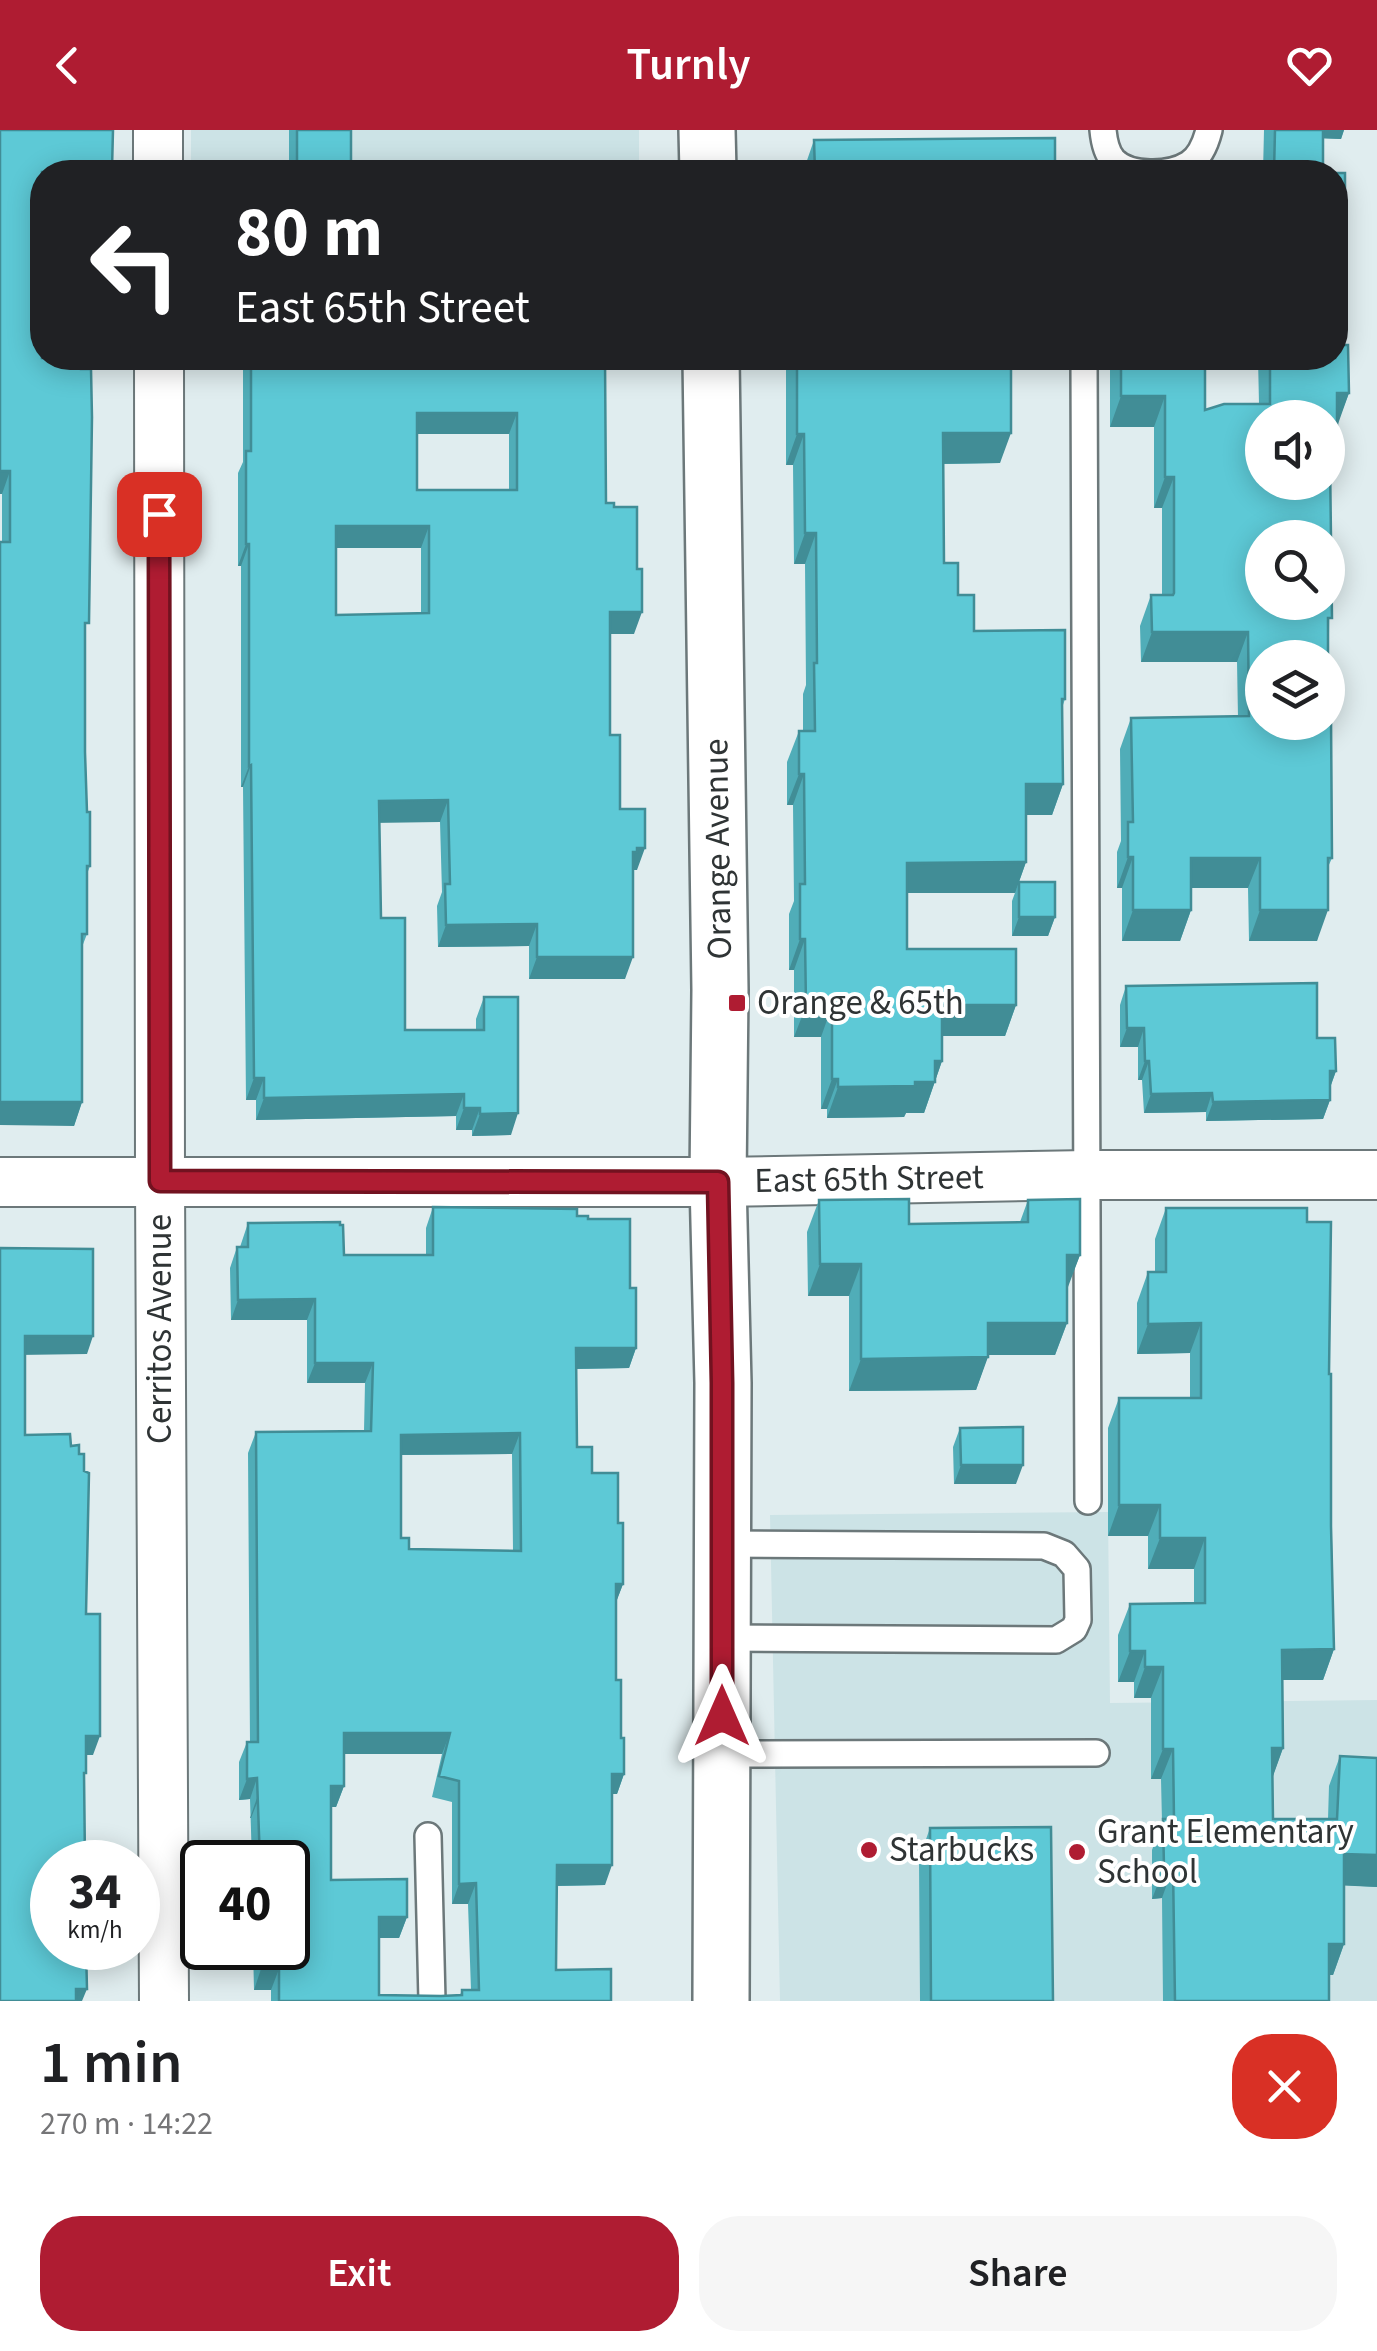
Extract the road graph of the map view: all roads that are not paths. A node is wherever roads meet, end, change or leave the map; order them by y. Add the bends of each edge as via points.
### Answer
1 (158, 130) edge
2 (708, 130) edge
3 (1104, 130) edge
4 (1209, 130) edge
5 (158, 160) edge
6 (708, 160) edge
7 (1113, 160) edge
8 (1193, 160) edge
9 (159, 370) edge
10 (711, 370) edge
11 (1084, 370) edge
12 (1088, 1175) junction
13 (1377, 1175) edge
14 (160, 1181) junction
15 (0, 1182) edge
16 (718, 1182) junction
17 (1088, 1500) dead end
18 (722, 1544) junction
19 (722, 1638) junction
20 (1096, 1753) dead end
21 (722, 1754) junction
22 (428, 1836) dead end
23 (164, 2001) edge
24 (432, 2001) edge
25 (721, 2001) edge

1 - 5 street
2 - 6 street
3 - 7 lane
4 - 8 lane
9 - 14 street, Cerritos Avenue
10 - 16 street, Orange Avenue
11 - 12 lane
12 - 13 street, East 65th Street
12 - 16 street, East 65th Street
12 - 17 lane
14 - 15 street, East 65th Street
14 - 16 street, East 65th Street
14 - 23 street, Cerritos Avenue
16 - 18 street, Orange Avenue
18 - 19 street, Orange Avenue
18 - 19 lane via 1044,1546 1077,1569 1078,1620 1056,1640
19 - 21 street, Orange Avenue
20 - 21 lane
21 - 25 street, Orange Avenue
22 - 24 lane

